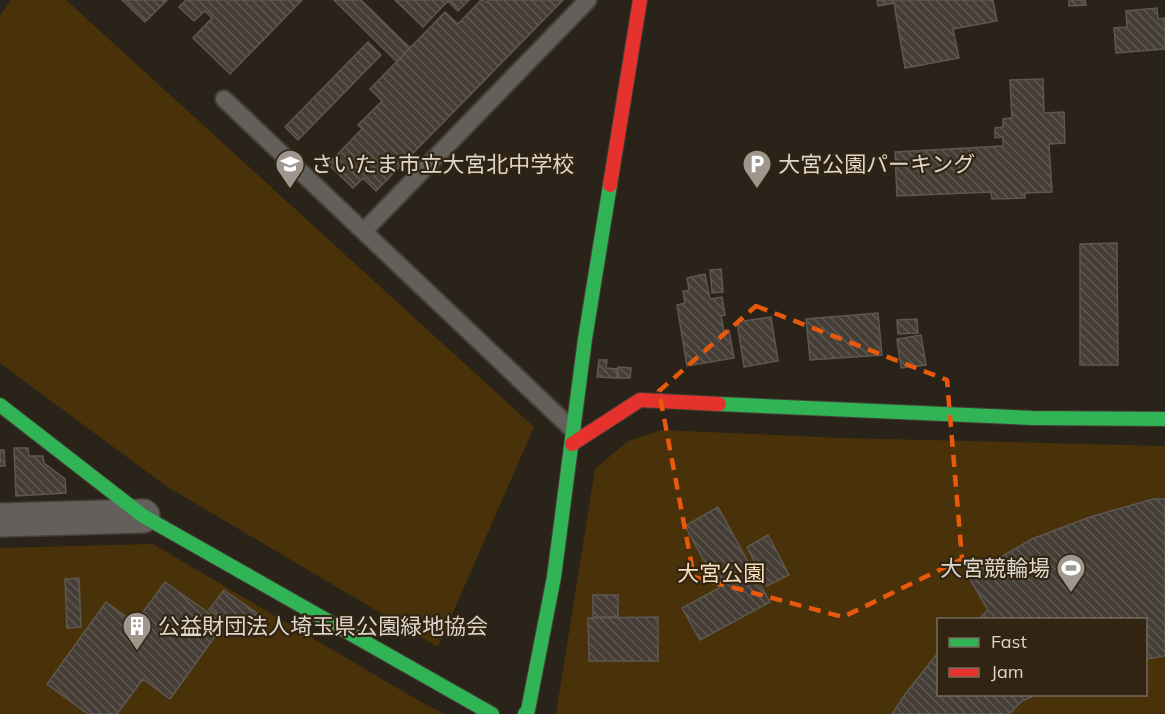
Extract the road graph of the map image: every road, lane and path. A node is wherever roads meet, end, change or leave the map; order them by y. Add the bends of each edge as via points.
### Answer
1 (588, 0) edge
2 (640, 0) edge
3 (224, 99) dead end
4 (364, 231) junction
5 (0, 405) edge
6 (1165, 419) edge
7 (572, 437) junction
8 (143, 516) junction
9 (0, 520) edge
10 (492, 714) edge
11 (525, 714) edge

1 - 4 lane
2 - 7 street
3 - 4 lane
4 - 7 lane
5 - 8 street
6 - 7 street via 1033,418 640,399
7 - 11 street via 554,577
8 - 9 street
8 - 10 street

